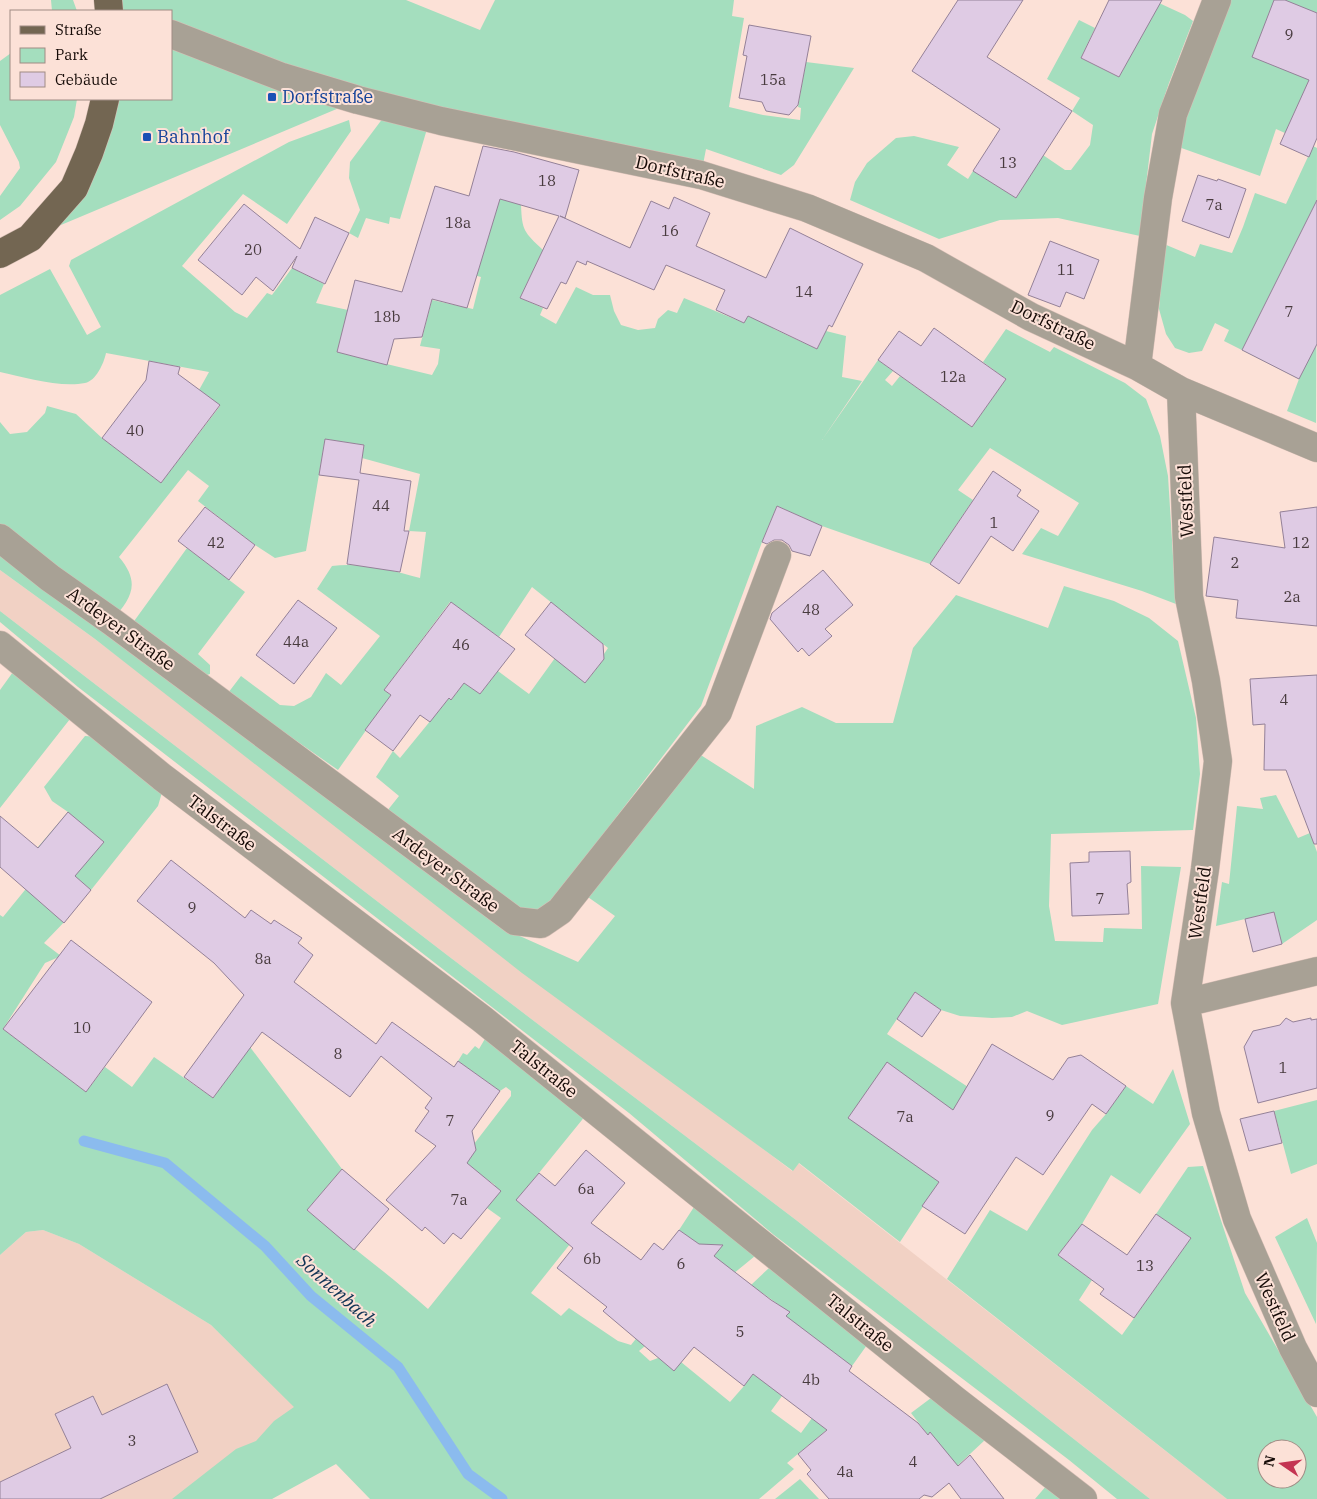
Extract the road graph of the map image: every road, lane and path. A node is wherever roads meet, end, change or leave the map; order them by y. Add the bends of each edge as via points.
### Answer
1 (1217, 0) edge
2 (172, 34) edge
3 (105, 100) edge
4 (0, 254) edge
5 (1137, 366) junction
6 (1181, 391) junction
7 (1317, 448) edge
8 (0, 538) edge
9 (777, 555) dead end
10 (0, 645) edge
11 (1317, 971) edge
12 (1185, 1003) junction
13 (1317, 1393) edge
14 (1083, 1499) edge

1 - 5 street via 1173,114 1158,198
2 - 5 street, Dorfstraße via 292,80 358,100 441,121 701,175 808,208 926,258 1031,317
3 - 4 main road via 89,153 74,188 30,238
5 - 6 street, Dorfstraße
6 - 7 street, Dorfstraße
6 - 12 street, Westfeld via 1189,597 1218,761
8 - 9 street, Ardeyer Straße via 515,921 541,924 560,911 718,712
10 - 14 street, Talstraße via 162,777 482,1019 955,1400
11 - 12 street
12 - 13 street, Westfeld via 1206,1113 1237,1219 1293,1348

